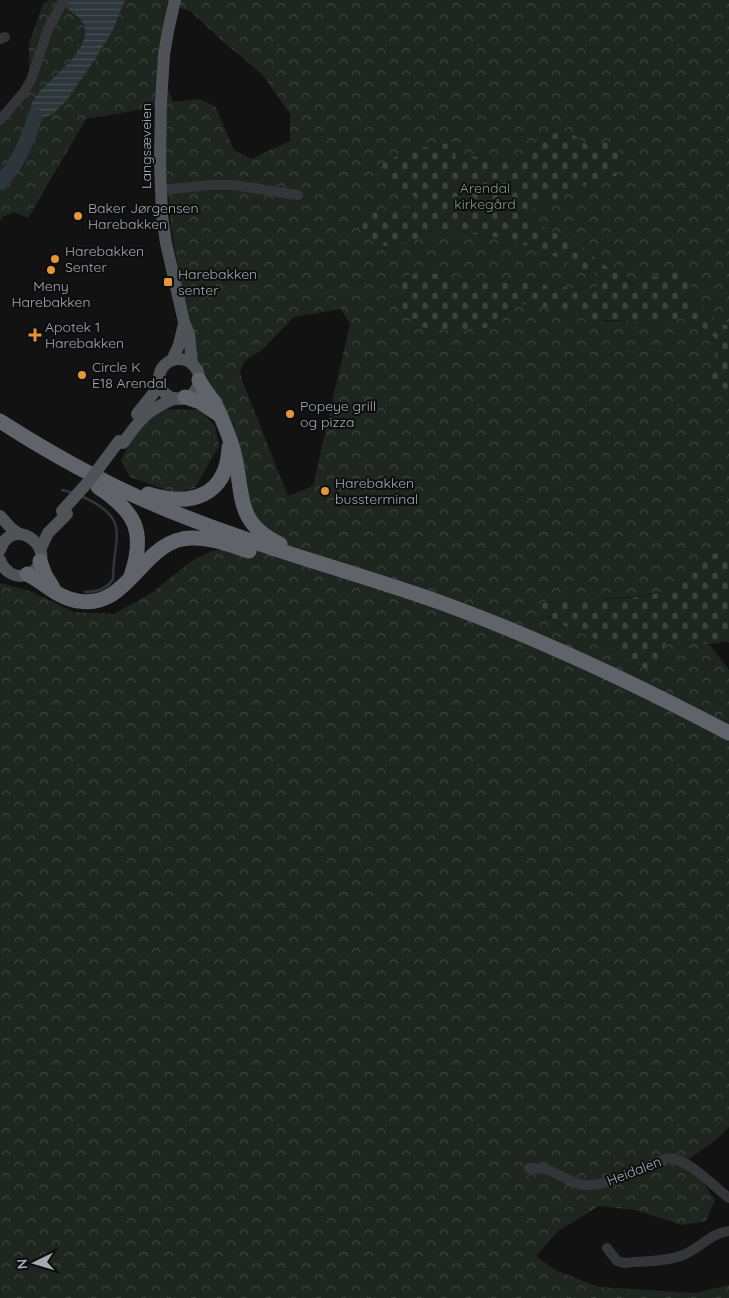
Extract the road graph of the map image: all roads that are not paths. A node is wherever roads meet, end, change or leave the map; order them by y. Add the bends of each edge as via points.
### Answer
1 (64, 0) edge
2 (175, 0) edge
3 (0, 120) edge
4 (161, 190) junction
5 (298, 195) dead end
6 (184, 322) junction
7 (172, 360) junction
8 (192, 364) junction
9 (198, 380) junction
10 (160, 385) junction
11 (180, 398) junction
12 (219, 415) junction
13 (0, 421) edge
14 (0, 429) edge
15 (229, 441) junction
16 (121, 442) junction
17 (77, 470) junction
18 (64, 512) junction
19 (0, 516) edge
20 (23, 535) junction
21 (0, 548) edge
22 (40, 556) junction
23 (273, 557) junction
24 (339, 569) junction
25 (5, 574) edge
26 (27, 574) junction
27 (130, 579) junction
28 (57, 593) junction
29 (729, 733) edge
30 (729, 744) edge
31 (529, 1168) dead end
32 (729, 1198) edge
33 (729, 1231) edge
34 (607, 1248) dead end

1 - 3 street via 48,29 31,80
2 - 4 main road, Langsæveien via 161,96
4 - 5 street via 233,184
4 - 6 main road, Langsæveien via 166,243
6 - 7 main road, Langsæveien
6 - 8 main road, Langsæveien via 189,334
7 - 8 main road via 183,359
7 - 10 main road via 161,369
8 - 9 main road via 198,372
9 - 11 main road via 194,391
9 - 12 highway
10 - 11 main road via 166,394
10 - 16 main road
11 - 12 highway via 200,402
11 - 16 main road via 157,406 146,414
12 - 15 highway
13 - 17 highway
14 - 17 highway
15 - 17 highway via 228,461 220,481 206,494 188,500 162,498
15 - 24 highway via 234,451 241,499 254,525 272,540
16 - 18 main road, bridge
17 - 23 highway via 154,510
17 - 24 highway via 187,518
17 - 27 highway via 126,508 132,518 138,550
18 - 20 main road via 41,530
18 - 22 main road via 48,534
19 - 20 main road
20 - 21 main road via 9,537
20 - 22 main road via 35,540
21 - 25 main road
22 - 26 main road via 34,570
22 - 28 highway via 45,576
23 - 27 highway via 207,538 182,539 162,547
23 - 30 highway via 511,638 604,679
24 - 29 highway via 442,603 547,644
25 - 26 main road
26 - 28 highway
27 - 28 highway via 113,595 98,601 79,602
31 - 32 street, Heidalen via 542,1167 586,1185 609,1181 668,1158 676,1158
33 - 34 street via 707,1239 686,1254 674,1258 624,1263 617,1261

